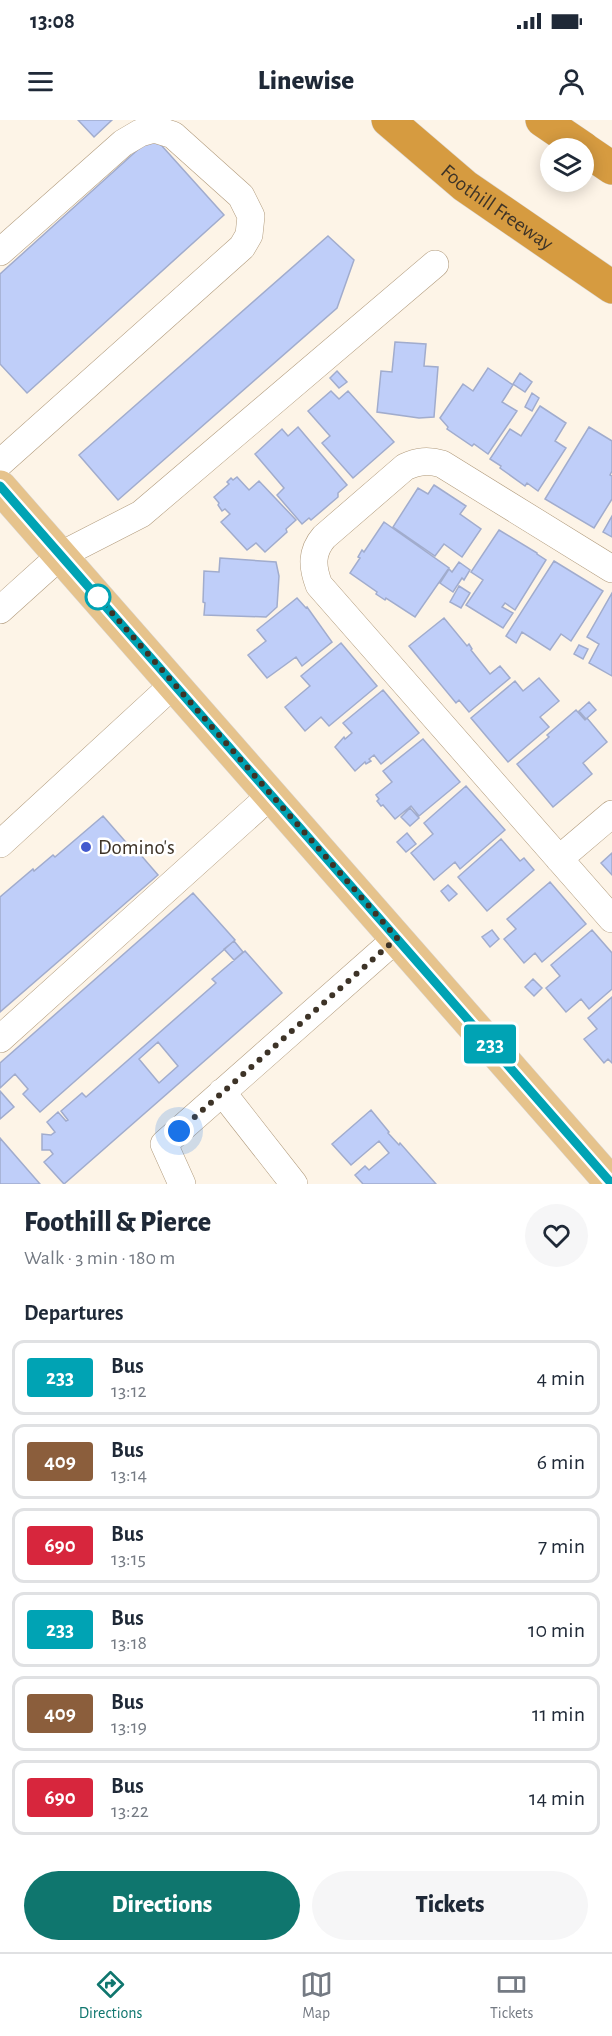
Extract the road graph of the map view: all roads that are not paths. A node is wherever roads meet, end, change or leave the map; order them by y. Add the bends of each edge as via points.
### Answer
1 (388, 120) edge
2 (542, 120) edge
3 (567, 138) edge
4 (594, 156) edge
5 (612, 168) edge
6 (0, 252) edge
7 (435, 264) dead end
8 (612, 287) edge
9 (0, 463) edge
10 (0, 486) edge
11 (61, 555) junction
12 (612, 569) edge
13 (0, 610) edge
14 (174, 684) junction
15 (271, 795) junction
16 (612, 814) edge
17 (4, 830) edge
18 (559, 859) junction
19 (612, 919) edge
20 (397, 938) junction
21 (0, 1039) edge
22 (222, 1092) junction
23 (182, 1184) edge
24 (294, 1184) edge
25 (612, 1184) edge

1 - 8 highway, Foothill Freeway via 465,186
2 - 3 highway
4 - 5 highway
6 - 9 street via 123,143 154,129 173,135 241,196 251,216 249,236 243,247
7 - 11 street via 141,514
10 - 11 main road
11 - 13 street
11 - 14 main road
12 - 18 street via 442,464 430,461 405,466 324,537 314,557 319,585
14 - 15 main road
14 - 17 street
15 - 20 main road
15 - 21 street
16 - 18 street
18 - 19 street
20 - 22 street
20 - 25 main road
22 - 23 street via 164,1144
22 - 24 street

